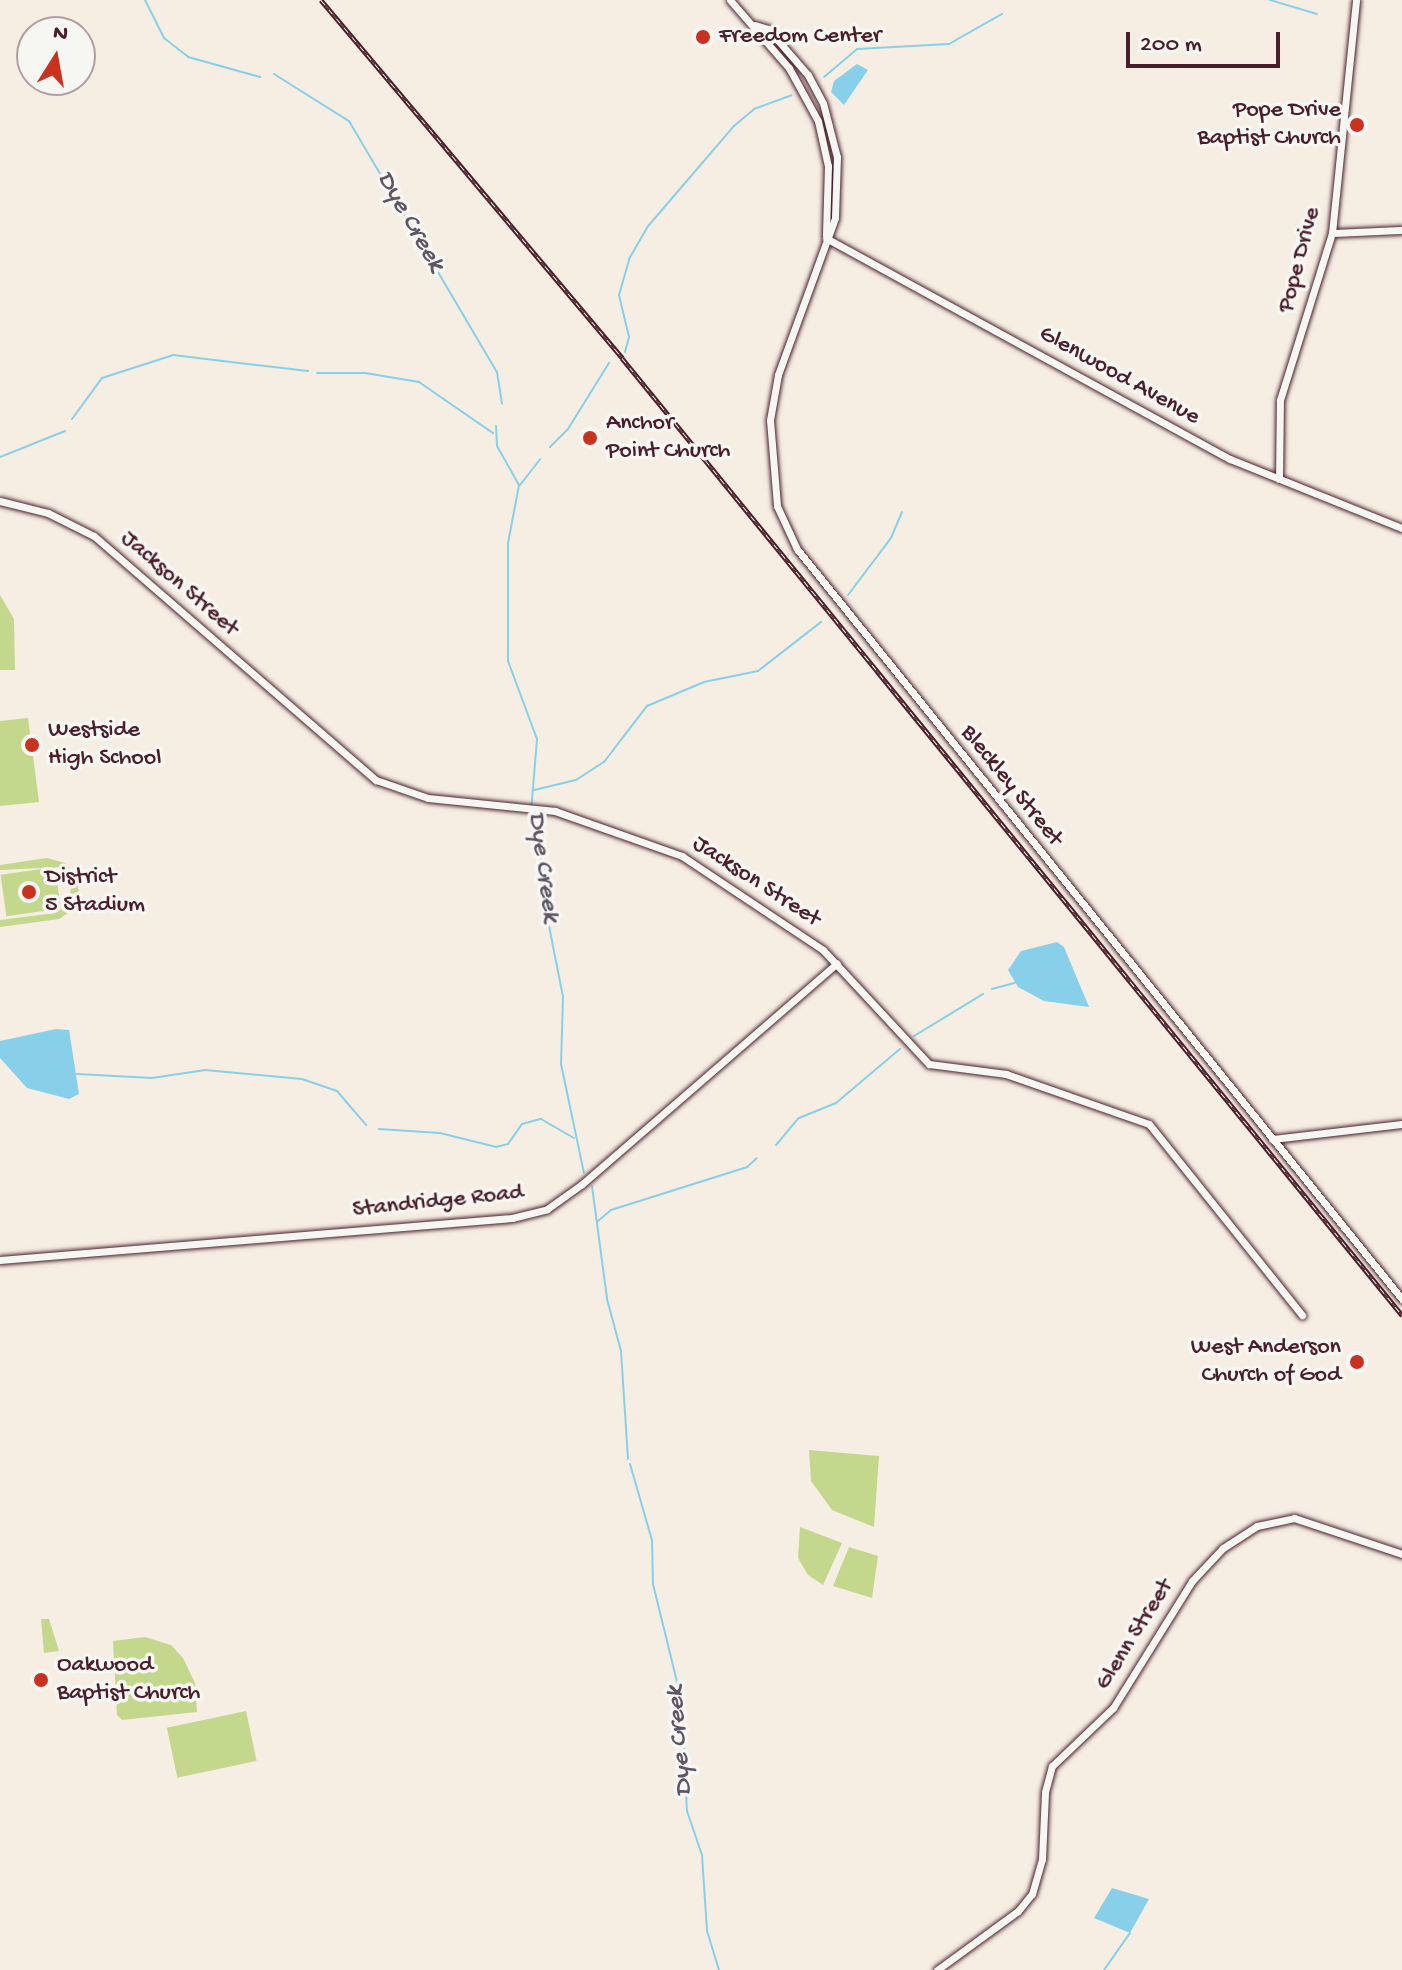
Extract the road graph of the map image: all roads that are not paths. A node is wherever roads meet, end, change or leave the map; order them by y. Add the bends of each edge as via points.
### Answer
1 (730, 0) edge
2 (1356, 0) edge
3 (1402, 230) edge
4 (1332, 233) junction
5 (826, 238) junction
6 (1279, 479) junction
7 (0, 501) edge
8 (1402, 528) edge
9 (837, 963) junction
10 (1402, 1124) edge
11 (1272, 1139) junction
12 (0, 1260) edge
13 (1402, 1299) edge
14 (1302, 1315) dead end
15 (1402, 1554) edge
16 (937, 1970) edge

1 - 5 street, Bleckley Street via 796,59 829,120 839,181 835,218
2 - 4 street, Pope Drive
3 - 4 street
4 - 6 street, Pope Drive via 1280,400
5 - 6 street, Glenwood Avenue via 1230,459
5 - 11 street, Bleckley Street via 778,375 770,420 777,506 797,549
6 - 8 street, Glenwood Avenue
7 - 9 street, Jackson Street via 67,521 104,544 376,780 428,798 540,808 701,865
9 - 12 street, Standridge Road via 547,1209 512,1218
9 - 14 street, Jackson Street via 929,1064 1016,1076 1149,1124
10 - 11 street
11 - 13 street, Bleckley Street
15 - 16 street, Glenn Street via 1294,1518 1257,1526 1223,1548 1192,1581 1113,1708 1052,1766 1045,1792 1041,1868 1032,1894 1018,1911

